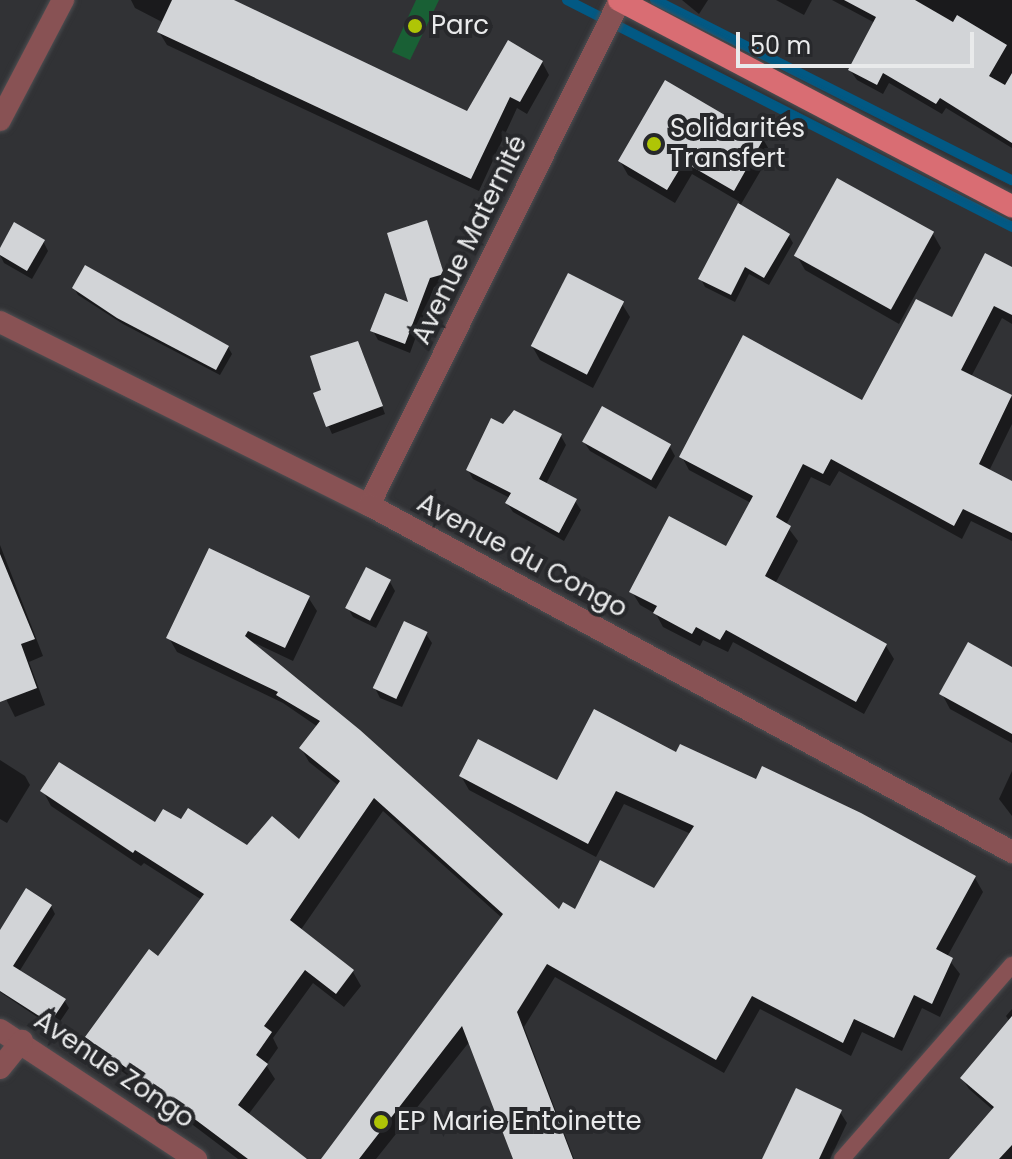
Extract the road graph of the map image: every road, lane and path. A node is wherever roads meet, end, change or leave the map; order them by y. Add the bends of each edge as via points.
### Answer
1 (63, 0) edge
2 (620, 0) edge
3 (0, 120) edge
4 (1012, 206) edge
5 (0, 322) edge
6 (369, 505) junction
7 (1012, 852) edge
8 (1012, 965) edge
9 (0, 1030) edge
10 (22, 1041) junction
11 (0, 1068) edge
12 (196, 1159) edge
13 (842, 1159) edge

1 - 3 street
2 - 4 main road
2 - 6 street, Avenue Maternité
5 - 6 street, Avenue du Congo
6 - 7 street, Avenue du Congo
8 - 13 lane
9 - 10 street, Avenue Zongo
10 - 11 street
10 - 12 street, Avenue Zongo

